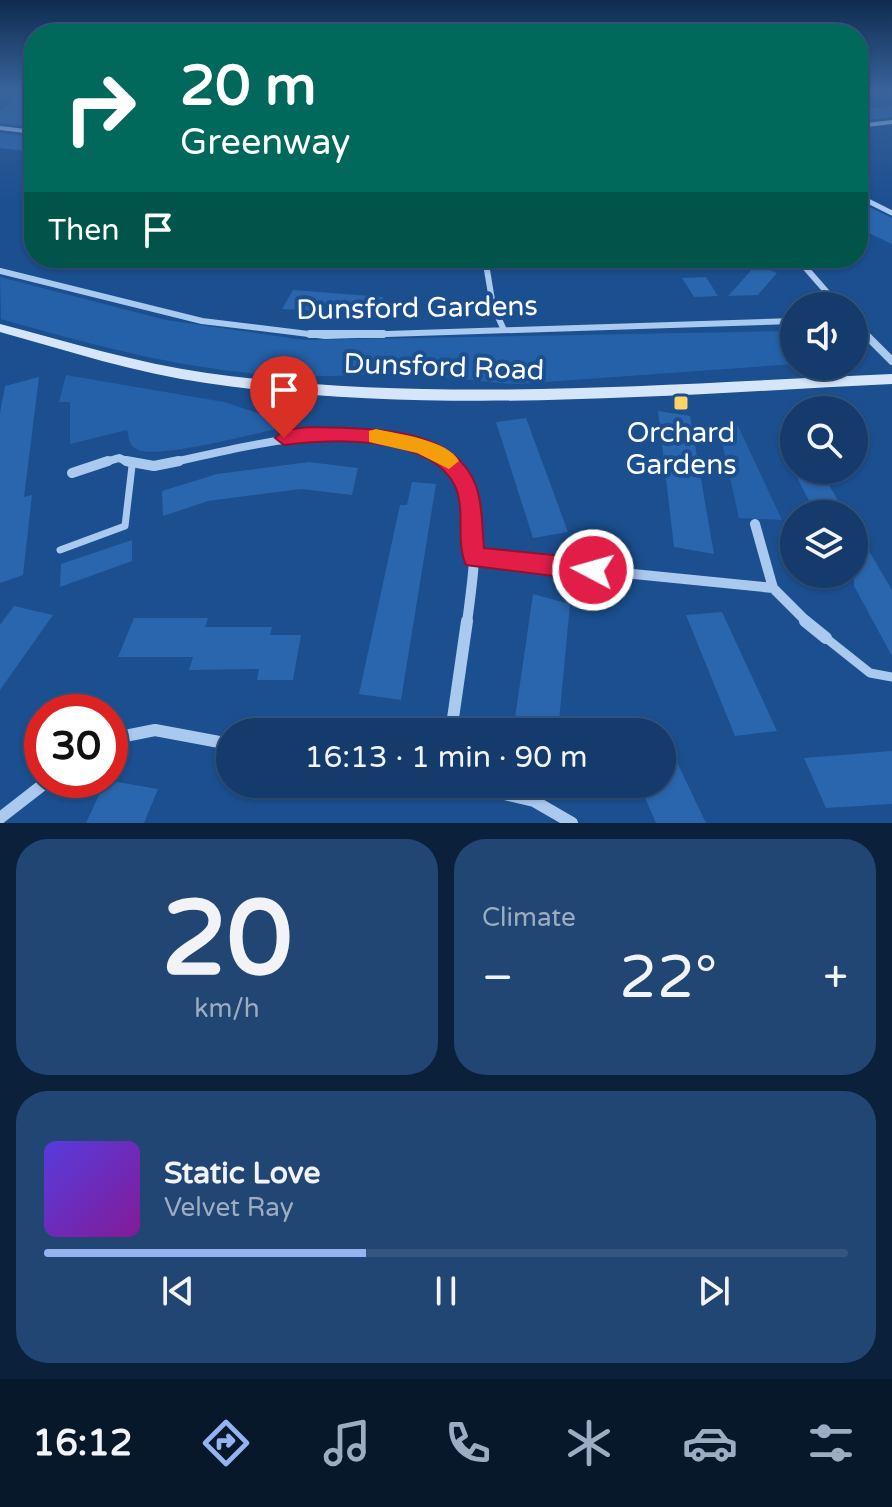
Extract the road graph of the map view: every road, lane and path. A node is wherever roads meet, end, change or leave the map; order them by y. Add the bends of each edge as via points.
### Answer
1 (0, 128) edge
2 (24, 131) edge
3 (868, 201) edge
4 (892, 213) edge
5 (487, 268) edge
6 (806, 268) edge
7 (0, 271) edge
8 (827, 292) edge
9 (780, 321) edge
10 (0, 328) edge
11 (504, 330) junction
12 (868, 337) edge
13 (892, 361) edge
14 (892, 379) edge
15 (132, 466) junction
16 (72, 473) dead end
17 (755, 524) dead end
18 (60, 550) dead end
19 (474, 558) junction
20 (773, 588) junction
21 (826, 638) joint
22 (892, 677) edge
23 (453, 718) edge
24 (128, 735) edge
25 (216, 741) edge
26 (26, 798) edge
27 (527, 798) edge
28 (0, 818) edge
29 (572, 823) edge

1 - 2 street
3 - 4 street
5 - 11 street via 493,306
6 - 8 street
7 - 11 street, Dunsford Gardens via 135,307 325,336
9 - 11 street, Dunsford Gardens
10 - 14 main road, Dunsford Road via 207,378 410,396 591,395
12 - 13 street
15 - 16 street via 119,458
15 - 18 lane via 125,526
15 - 19 street via 309,434 385,437 422,446 461,474
17 - 20 street
19 - 20 street
19 - 23 street
20 - 21 street
21 - 22 lane via 870,673
24 - 25 street via 155,730
26 - 28 street
27 - 29 street

